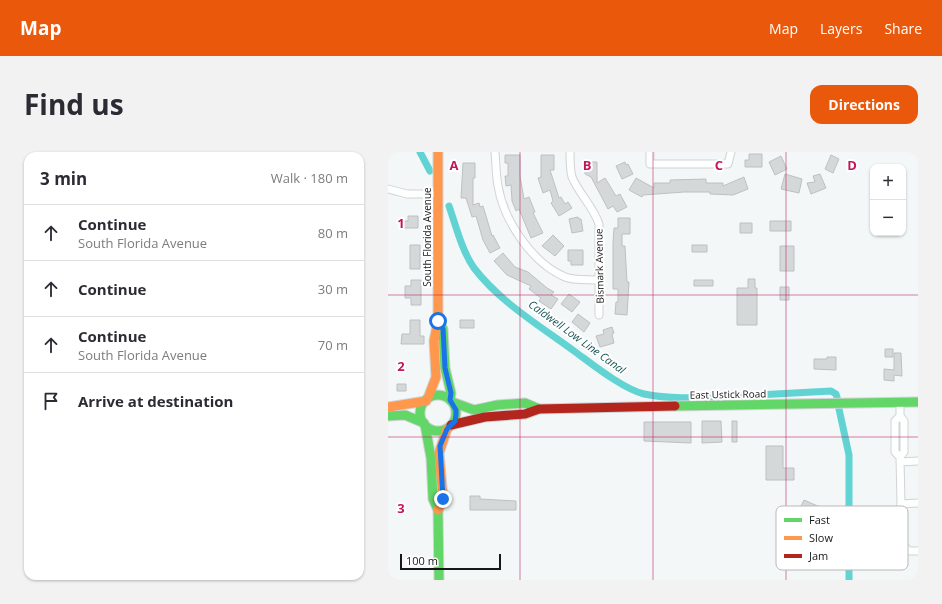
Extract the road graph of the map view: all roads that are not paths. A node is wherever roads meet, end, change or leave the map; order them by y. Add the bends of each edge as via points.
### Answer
1 (438, 152) edge
2 (495, 152) edge
3 (570, 152) edge
4 (650, 152) edge
5 (731, 152) edge
6 (388, 189) edge
7 (438, 194) junction
8 (599, 280) junction
9 (600, 315) dead end
10 (438, 321) junction
11 (427, 400) junction
12 (451, 401) junction
13 (900, 402) junction
14 (918, 402) edge
15 (388, 407) edge
16 (539, 409) junction
17 (388, 416) edge
18 (424, 424) junction
19 (449, 427) junction
20 (900, 459) junction
21 (918, 461) edge
22 (901, 504) joint
23 (918, 504) edge
24 (438, 510) junction
25 (908, 550) edge
26 (918, 551) edge
27 (438, 580) edge

1 - 7 main road, South Florida Avenue
2 - 8 street via 499,192 521,240 536,256 565,277
3 - 8 street, Bismark Avenue via 572,176 595,212 599,224
4 - 5 street via 650,164 728,164
6 - 7 street via 407,194
7 - 10 main road, South Florida Avenue
8 - 9 street, Bismark Avenue
10 - 11 main road, South Florida Avenue via 434,340 436,380
10 - 12 main road, South Florida Avenue via 443,329 445,368
11 - 12 main road via 440,396
11 - 15 main road
11 - 18 main road via 420,414
12 - 16 main road, East Ustick Road via 474,410 525,403
12 - 19 main road via 456,415
13 - 14 main road, East Ustick Road
13 - 16 main road, East Ustick Road
13 - 20 street via 900,416 895,421 895,452
16 - 19 main road, East Ustick Road via 525,414 485,417
17 - 18 main road via 405,415
18 - 19 main road via 436,431
18 - 24 main road via 431,458 433,499
19 - 24 main road via 440,446 443,499
20 - 21 street
20 - 22 street
22 - 23 street
24 - 27 main road
25 - 26 street

